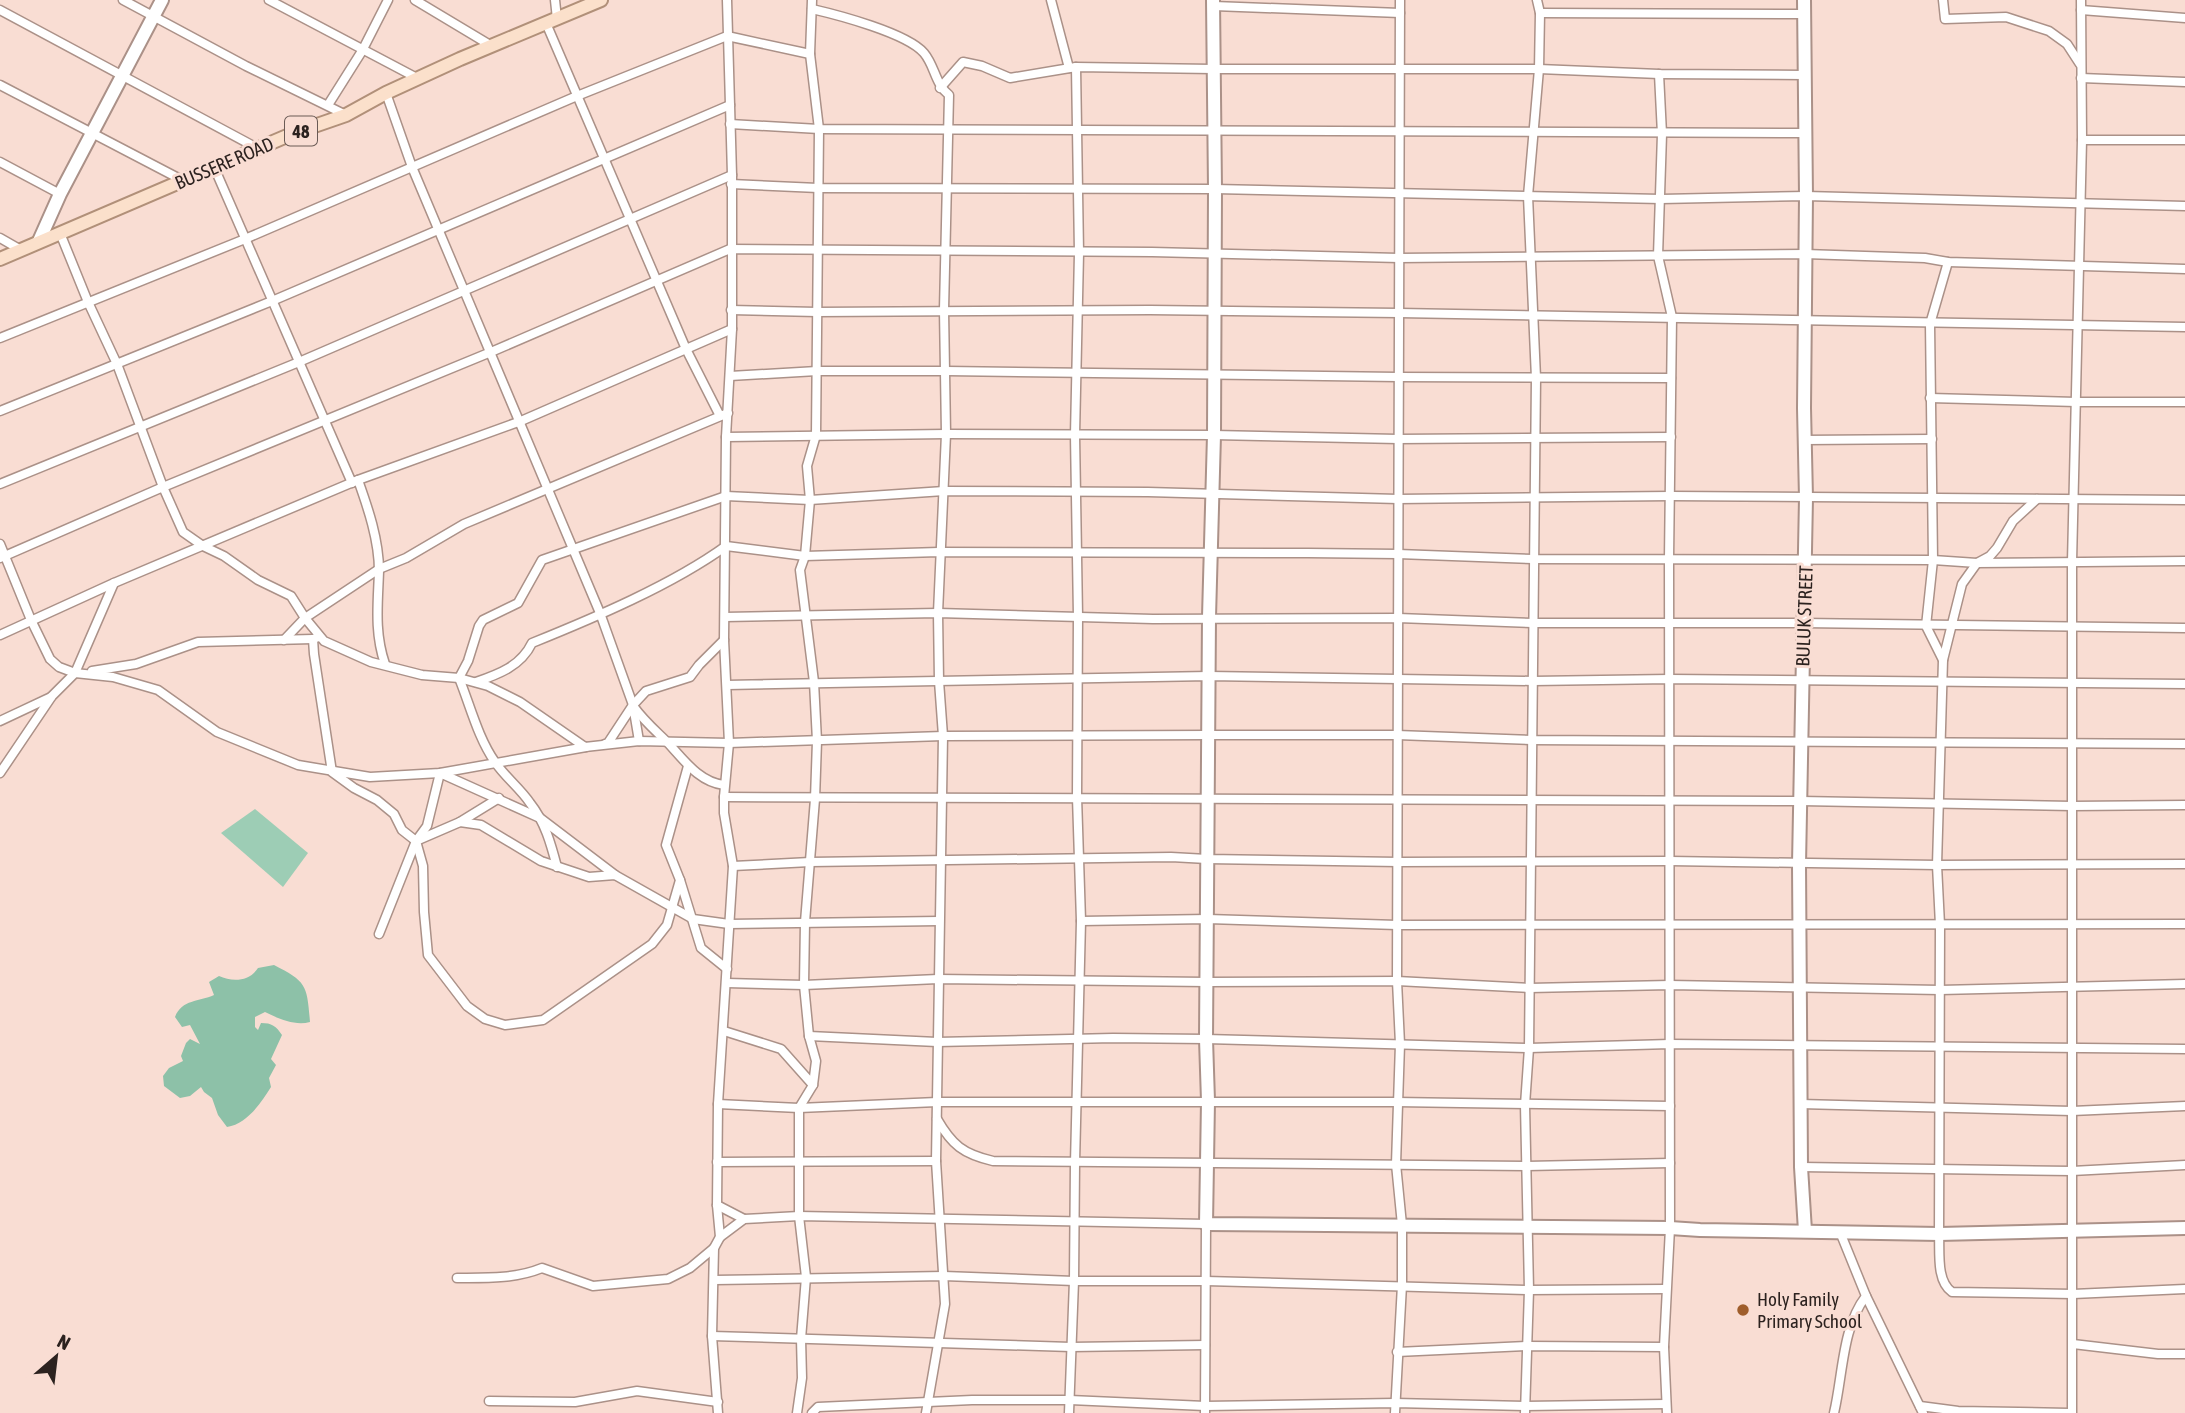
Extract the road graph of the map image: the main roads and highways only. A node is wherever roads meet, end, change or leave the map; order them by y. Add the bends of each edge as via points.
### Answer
1 (601, 0) edge
2 (0, 259) edge

1 - 2 main road, BUSSERE ROAD / 48 via 417,78 346,115

